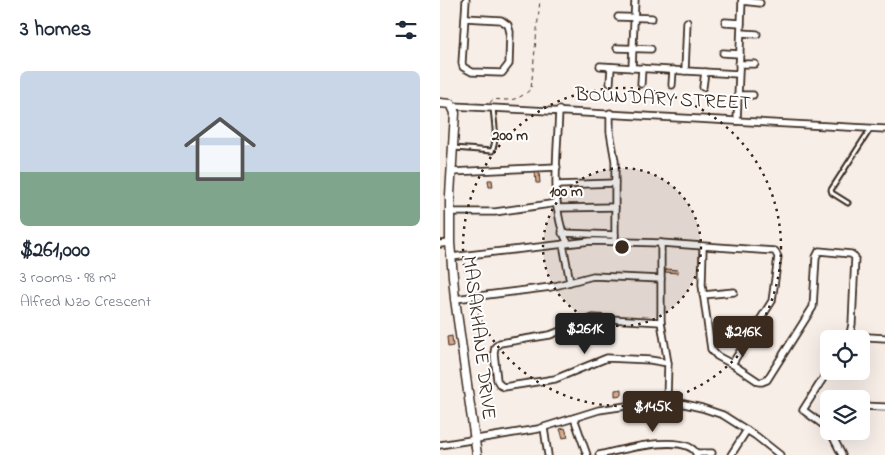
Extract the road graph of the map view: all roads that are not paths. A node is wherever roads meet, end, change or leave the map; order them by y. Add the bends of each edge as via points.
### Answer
1 (466, 0) edge
2 (635, 0) edge
3 (742, 1) edge
4 (760, 2) dead end
5 (618, 17) dead end
6 (465, 18) junction
7 (634, 18) junction
8 (652, 18) dead end
9 (687, 22) dead end
10 (724, 22) dead end
11 (741, 23) junction
12 (741, 33) junction
13 (757, 34) dead end
14 (617, 48) dead end
15 (633, 48) junction
16 (651, 49) dead end
17 (722, 53) dead end
18 (740, 54) junction
19 (739, 64) junction
20 (755, 64) dead end
21 (600, 66) dead end
22 (611, 67) junction
23 (632, 68) junction
24 (642, 68) junction
25 (673, 70) junction
26 (685, 71) junction
27 (705, 72) junction
28 (738, 74) junction
29 (610, 83) dead end
30 (641, 84) dead end
31 (672, 85) dead end
32 (703, 87) dead end
33 (738, 95) junction
34 (753, 95) dead end
35 (440, 103) edge
36 (453, 106) junction
37 (491, 107) junction
38 (559, 110) junction
39 (610, 113) junction
40 (737, 120) junction
41 (871, 128) junction
42 (885, 129) edge
43 (453, 148) junction
44 (557, 166) junction
45 (451, 172) junction
46 (616, 183) junction
47 (557, 185) junction
48 (848, 203) dead end
49 (557, 206) junction
50 (615, 207) junction
51 (450, 212) junction
52 (562, 233) junction
53 (615, 238) junction
54 (450, 243) junction
55 (661, 243) junction
56 (440, 244) edge
57 (566, 244) junction
58 (703, 247) junction
59 (451, 257) junction
60 (661, 279) junction
61 (570, 282) junction
62 (734, 292) dead end
63 (703, 295) junction
64 (456, 299) junction
65 (661, 322) junction
66 (850, 330) edge
67 (870, 338) edge
68 (885, 338) edge
69 (668, 363) junction
70 (732, 364) junction
71 (822, 380) edge
72 (667, 400) junction
73 (870, 406) edge
74 (885, 407) edge
75 (574, 418) junction
76 (820, 423) edge
77 (544, 428) junction
78 (747, 430) junction
79 (475, 438) junction
80 (834, 440) edge
81 (440, 445) edge
82 (712, 453) dead end
83 (696, 454) edge
84 (477, 455) edge
85 (548, 455) edge
86 (587, 455) edge
87 (599, 455) edge
88 (731, 455) edge
89 (780, 455) edge
90 (842, 455) edge

1 - 6 street
2 - 7 street
3 - 4 street
3 - 11 street
5 - 7 street
6 - 6 street via 464,68 472,72 502,73 509,64 508,25 501,20
7 - 8 street
7 - 15 street
9 - 26 street
10 - 11 street
11 - 12 street
12 - 13 street
12 - 18 street
14 - 15 street
15 - 16 street
15 - 23 street
17 - 18 street
18 - 19 street
19 - 20 street
19 - 28 street
21 - 22 street
22 - 23 street
22 - 29 street
23 - 24 street
24 - 25 street
24 - 30 street
25 - 26 street
25 - 31 street
26 - 27 street
27 - 28 street
27 - 32 street
28 - 33 street
33 - 34 street
33 - 40 street
35 - 36 street, BOUNDARY STREET
36 - 37 street, BOUNDARY STREET
36 - 43 street, MASAKHANE DRIVE
37 - 38 street, BOUNDARY STREET
37 - 43 lane via 495,136 492,151
38 - 39 street, BOUNDARY STREET
38 - 44 street
39 - 40 street, BOUNDARY STREET
39 - 46 street
40 - 41 street, BOUNDARY STREET
41 - 42 street, BOUNDARY STREET
41 - 48 lane via 831,190
43 - 45 street, MASAKHANE DRIVE
44 - 45 street
44 - 47 street
45 - 51 street, MASAKHANE DRIVE
46 - 47 street
46 - 50 street
47 - 49 street
49 - 50 street
49 - 51 street
49 - 52 street
50 - 53 street
51 - 54 street, MASAKHANE DRIVE
52 - 53 street
52 - 57 street
53 - 55 street
53 - 57 street
54 - 56 street
54 - 59 street, MASAKHANE DRIVE
55 - 58 street
55 - 60 street
57 - 59 street
57 - 61 street
58 - 63 street
58 - 70 street via 773,251 778,255 772,301
59 - 64 street, MASAKHANE DRIVE
60 - 61 street via 597,276
60 - 65 street
61 - 64 street
62 - 63 street
63 - 70 street via 711,349
64 - 79 street, MASAKHANE DRIVE
65 - 69 street
65 - 69 street via 593,318 550,335 500,343 494,350 498,380 504,387 551,380 607,358
66 - 70 street via 855,257 819,251 812,311 768,379 762,382
67 - 68 street
69 - 72 street
71 - 76 street via 803,408
72 - 75 street via 599,410
72 - 78 street via 711,410
73 - 74 street
75 - 77 street
75 - 86 street
77 - 79 street
77 - 85 street
78 - 88 street
78 - 89 street
79 - 81 street
79 - 84 street, MASAKHANE DRIVE
80 - 90 street
82 - 83 street
83 - 87 street via 688,446 663,443

